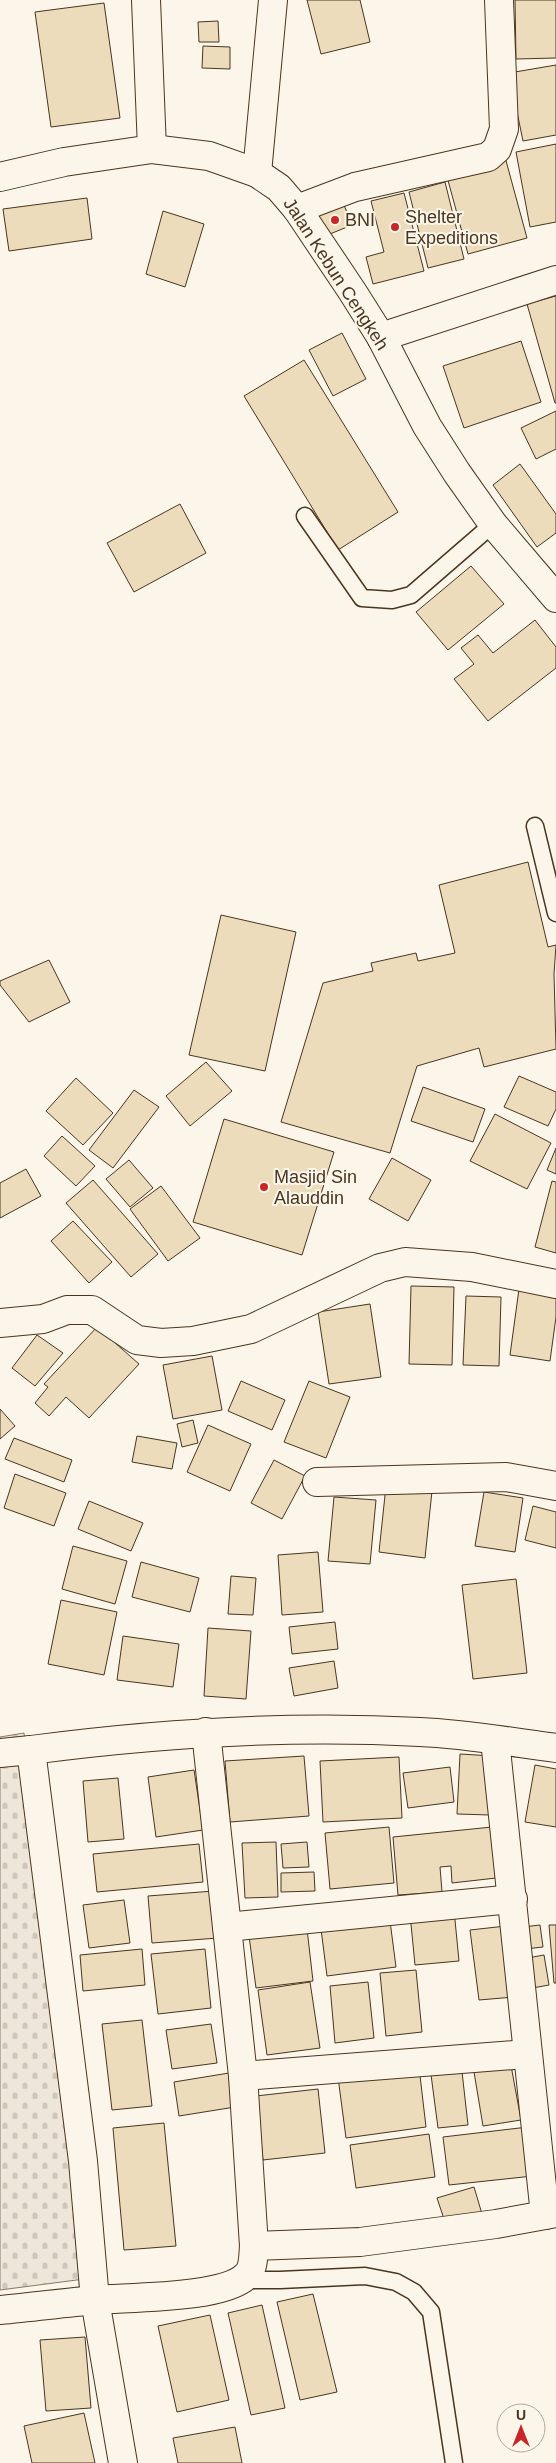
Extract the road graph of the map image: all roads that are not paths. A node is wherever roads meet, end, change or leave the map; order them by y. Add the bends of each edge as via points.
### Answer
1 (146, 0) edge
2 (274, 0) edge
3 (499, 0) edge
4 (152, 149) junction
5 (258, 173) junction
6 (0, 176) edge
7 (297, 209) junction
8 (556, 280) edge
9 (381, 337) junction
10 (306, 516) dead end
11 (493, 524) junction
12 (556, 598) edge
13 (535, 826) dead end
14 (556, 913) edge
15 (556, 1284) edge
16 (0, 1323) edge
17 (317, 1482) dead end
18 (556, 1486) edge
19 (206, 1732) junction
20 (495, 1740) junction
21 (556, 1748) edge
22 (31, 1750) junction
23 (0, 1753) edge
24 (513, 1899) junction
25 (227, 1927) junction
26 (526, 2054) junction
27 (243, 2076) junction
28 (550, 2214) edge
29 (254, 2246) junction
30 (242, 2280) junction
31 (95, 2300) junction
32 (0, 2310) edge
33 (123, 2463) edge
34 (454, 2463) edge

1 - 4 street
2 - 5 street
3 - 7 street via 504,129 497,149 488,157 468,164 355,187
4 - 5 street, Jalan Kebun Cengkeh via 210,156
4 - 6 street, Jalan Kebun Cengkeh via 64,162
5 - 7 street, Jalan Kebun Cengkeh via 279,188
7 - 9 street, Jalan Kebun Cengkeh
8 - 9 street
9 - 11 street, Jalan Kebun Cengkeh via 427,426
10 - 11 lane via 362,598 392,600 411,595
11 - 12 street, Jalan Kebun Cengkeh
13 - 14 lane
15 - 16 street via 472,1267 405,1262 380,1268 251,1328 193,1341 161,1343 137,1340 92,1310 67,1310 43,1319
17 - 18 street via 506,1478
19 - 20 street via 421,1732
19 - 22 street via 121,1738
19 - 25 street
20 - 21 street
20 - 24 street
22 - 23 street
22 - 31 street via 83,2161
24 - 25 street
24 - 26 street
25 - 27 street
26 - 27 street
26 - 28 street
27 - 29 street
28 - 29 street via 360,2242
29 - 30 street via 252,2268
30 - 31 street via 226,2288 204,2291
30 - 34 lane via 365,2276 396,2282 414,2292 431,2312
31 - 32 street
31 - 33 street

